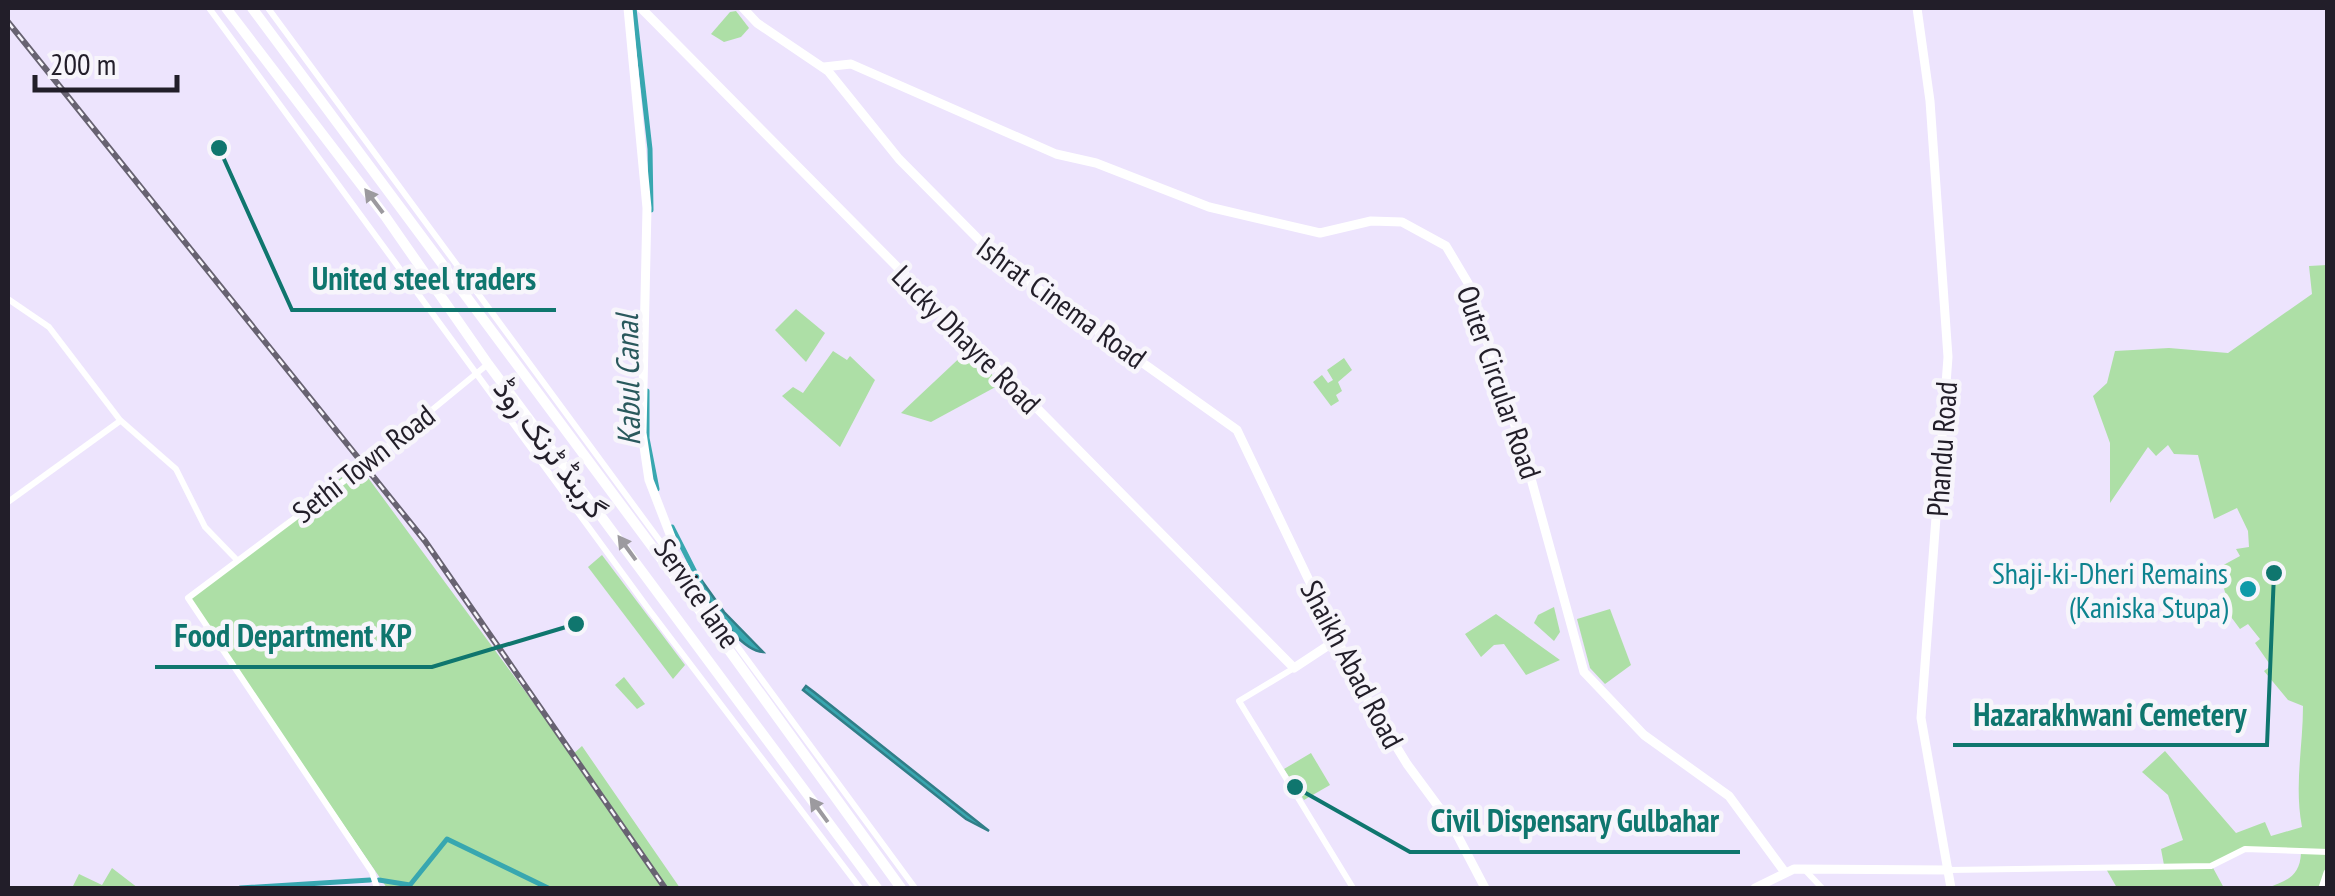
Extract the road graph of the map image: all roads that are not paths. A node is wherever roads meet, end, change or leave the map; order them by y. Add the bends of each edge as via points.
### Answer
1 (210, 8) edge
2 (226, 8) edge
3 (252, 8) edge
4 (268, 8) edge
5 (628, 8) edge
6 (641, 8) edge
7 (743, 8) edge
8 (1917, 8) edge
9 (824, 67) junction
10 (8, 300) edge
11 (519, 348) junction
12 (506, 351) junction
13 (488, 364) junction
14 (475, 372) junction
15 (120, 420) junction
16 (1236, 430) joint
17 (8, 502) edge
18 (672, 548) junction
19 (236, 560) junction
20 (702, 614) junction
21 (687, 630) junction
22 (1338, 640) junction
23 (724, 642) junction
24 (710, 660) junction
25 (1294, 668) junction
26 (2328, 852) edge
27 (1804, 869) junction
28 (1948, 870) junction
29 (895, 872) junction
30 (1784, 872) junction
31 (2328, 873) edge
32 (377, 888) edge
33 (860, 888) edge
34 (877, 888) edge
35 (900, 888) edge
36 (915, 888) edge
37 (1352, 888) edge
38 (1485, 888) edge
39 (1755, 888) edge
40 (1822, 888) edge
41 (1952, 888) edge
42 (2322, 888) edge

1 - 14 street
13 -> 2 highway, گرینڈ ٹرنک روڈ via 375,202
3 - 12 highway, گرینڈ ٹرنک روڈ
4 - 11 street, Service lane
5 - 18 main road via 646,176 642,434
6 - 25 main road, Lucky Dhayre Road
7 - 9 main road
8 - 28 main road, Phandu Road via 1948,357 1921,718
9 - 16 main road, Ishrat Cinema Road via 899,159 1001,262
9 - 30 main road, Outer Circular Road via 852,64 1056,154 1209,207 1320,233 1371,220 1402,222 1446,246 1468,283 1524,452 1584,672 1644,734 1717,785
10 - 15 street via 38,317 69,348
11 - 12 street
11 - 18 street, Service lane
12 - 20 highway, گرینڈ ٹرنک روڈ
13 - 14 street, Sethi Town Road
21 -> 13 highway, گرینڈ ٹرنک روڈ
14 - 19 street, Sethi Town Road via 360,469
14 - 33 street
15 - 17 street
15 - 19 street via 176,469 204,527
16 - 22 main road, Shaikh Abad Road
18 - 29 street, Service lane
19 - 32 street, Sethi Town Road via 188,599
20 - 21 highway via 704,630
20 - 23 highway, گرینڈ ٹرنک روڈ
21 - 24 highway, گرینڈ ٹرنک روڈ
22 - 25 main road
22 - 38 main road, Shaikh Abad Road via 1360,687 1452,825
23 - 24 highway via 706,648
23 - 29 highway, گرینڈ ٹرنک روڈ
34 -> 24 highway, گرینڈ ٹرنک روڈ
25 - 37 street via 1240,701
26 - 28 street via 2245,849 2211,866
27 - 28 main road
27 - 30 main road
27 - 40 street
28 - 41 main road, Phandu Road
29 - 35 highway, گرینڈ ٹرنک روڈ
29 - 36 street, Service lane
30 - 39 main road
31 - 42 main road

